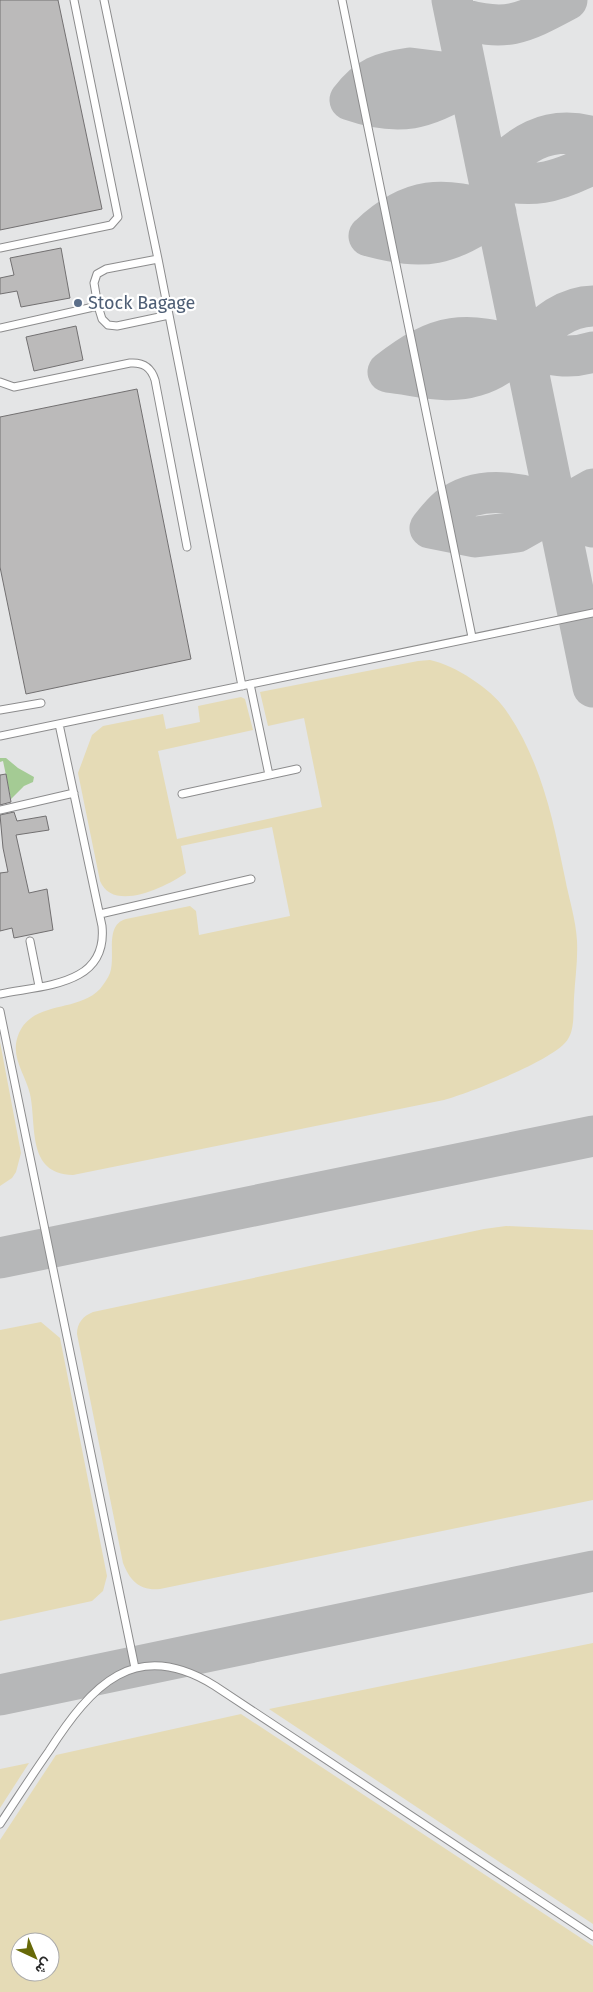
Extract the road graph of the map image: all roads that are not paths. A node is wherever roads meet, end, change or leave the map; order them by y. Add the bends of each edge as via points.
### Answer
1 (74, 0) edge
2 (104, 0) edge
3 (342, 0) edge
4 (0, 248) edge
5 (158, 259) junction
6 (98, 306) junction
7 (169, 315) junction
8 (0, 328) edge
9 (0, 382) edge
10 (188, 547) dead end
11 (593, 613) edge
12 (472, 637) junction
13 (250, 684) junction
14 (242, 686) junction
15 (41, 703) dead end
16 (0, 710) edge
17 (59, 724) junction
18 (0, 736) edge
19 (297, 769) dead end
20 (269, 775) junction
21 (74, 793) junction
22 (182, 794) dead end
23 (0, 810) edge
24 (251, 879) dead end
25 (100, 914) junction
26 (30, 941) dead end
27 (39, 986) junction
28 (0, 994) edge
29 (0, 1011) edge
30 (134, 1668) junction
31 (0, 1824) edge
32 (593, 1936) edge

1 - 4 lane via 118,217 111,225
2 - 5 lane
3 - 12 lane
5 - 6 lane via 106,269 97,274 94,283
5 - 7 lane
6 - 7 lane via 102,319 112,326
6 - 8 lane
7 - 14 lane
9 - 10 lane via 20,387 130,363 149,368 155,380
11 - 12 lane
12 - 13 lane
13 - 14 lane
13 - 20 lane
14 - 17 lane
15 - 16 lane
17 - 18 lane
17 - 21 lane
19 - 20 lane
20 - 22 lane
21 - 23 lane
21 - 25 lane
24 - 25 lane
25 - 27 lane via 102,947 92,966 75,978
26 - 27 lane
27 - 28 lane
29 - 30 lane
30 - 31 lane via 105,1683 80,1705
30 - 32 lane via 168,1667 204,1679

